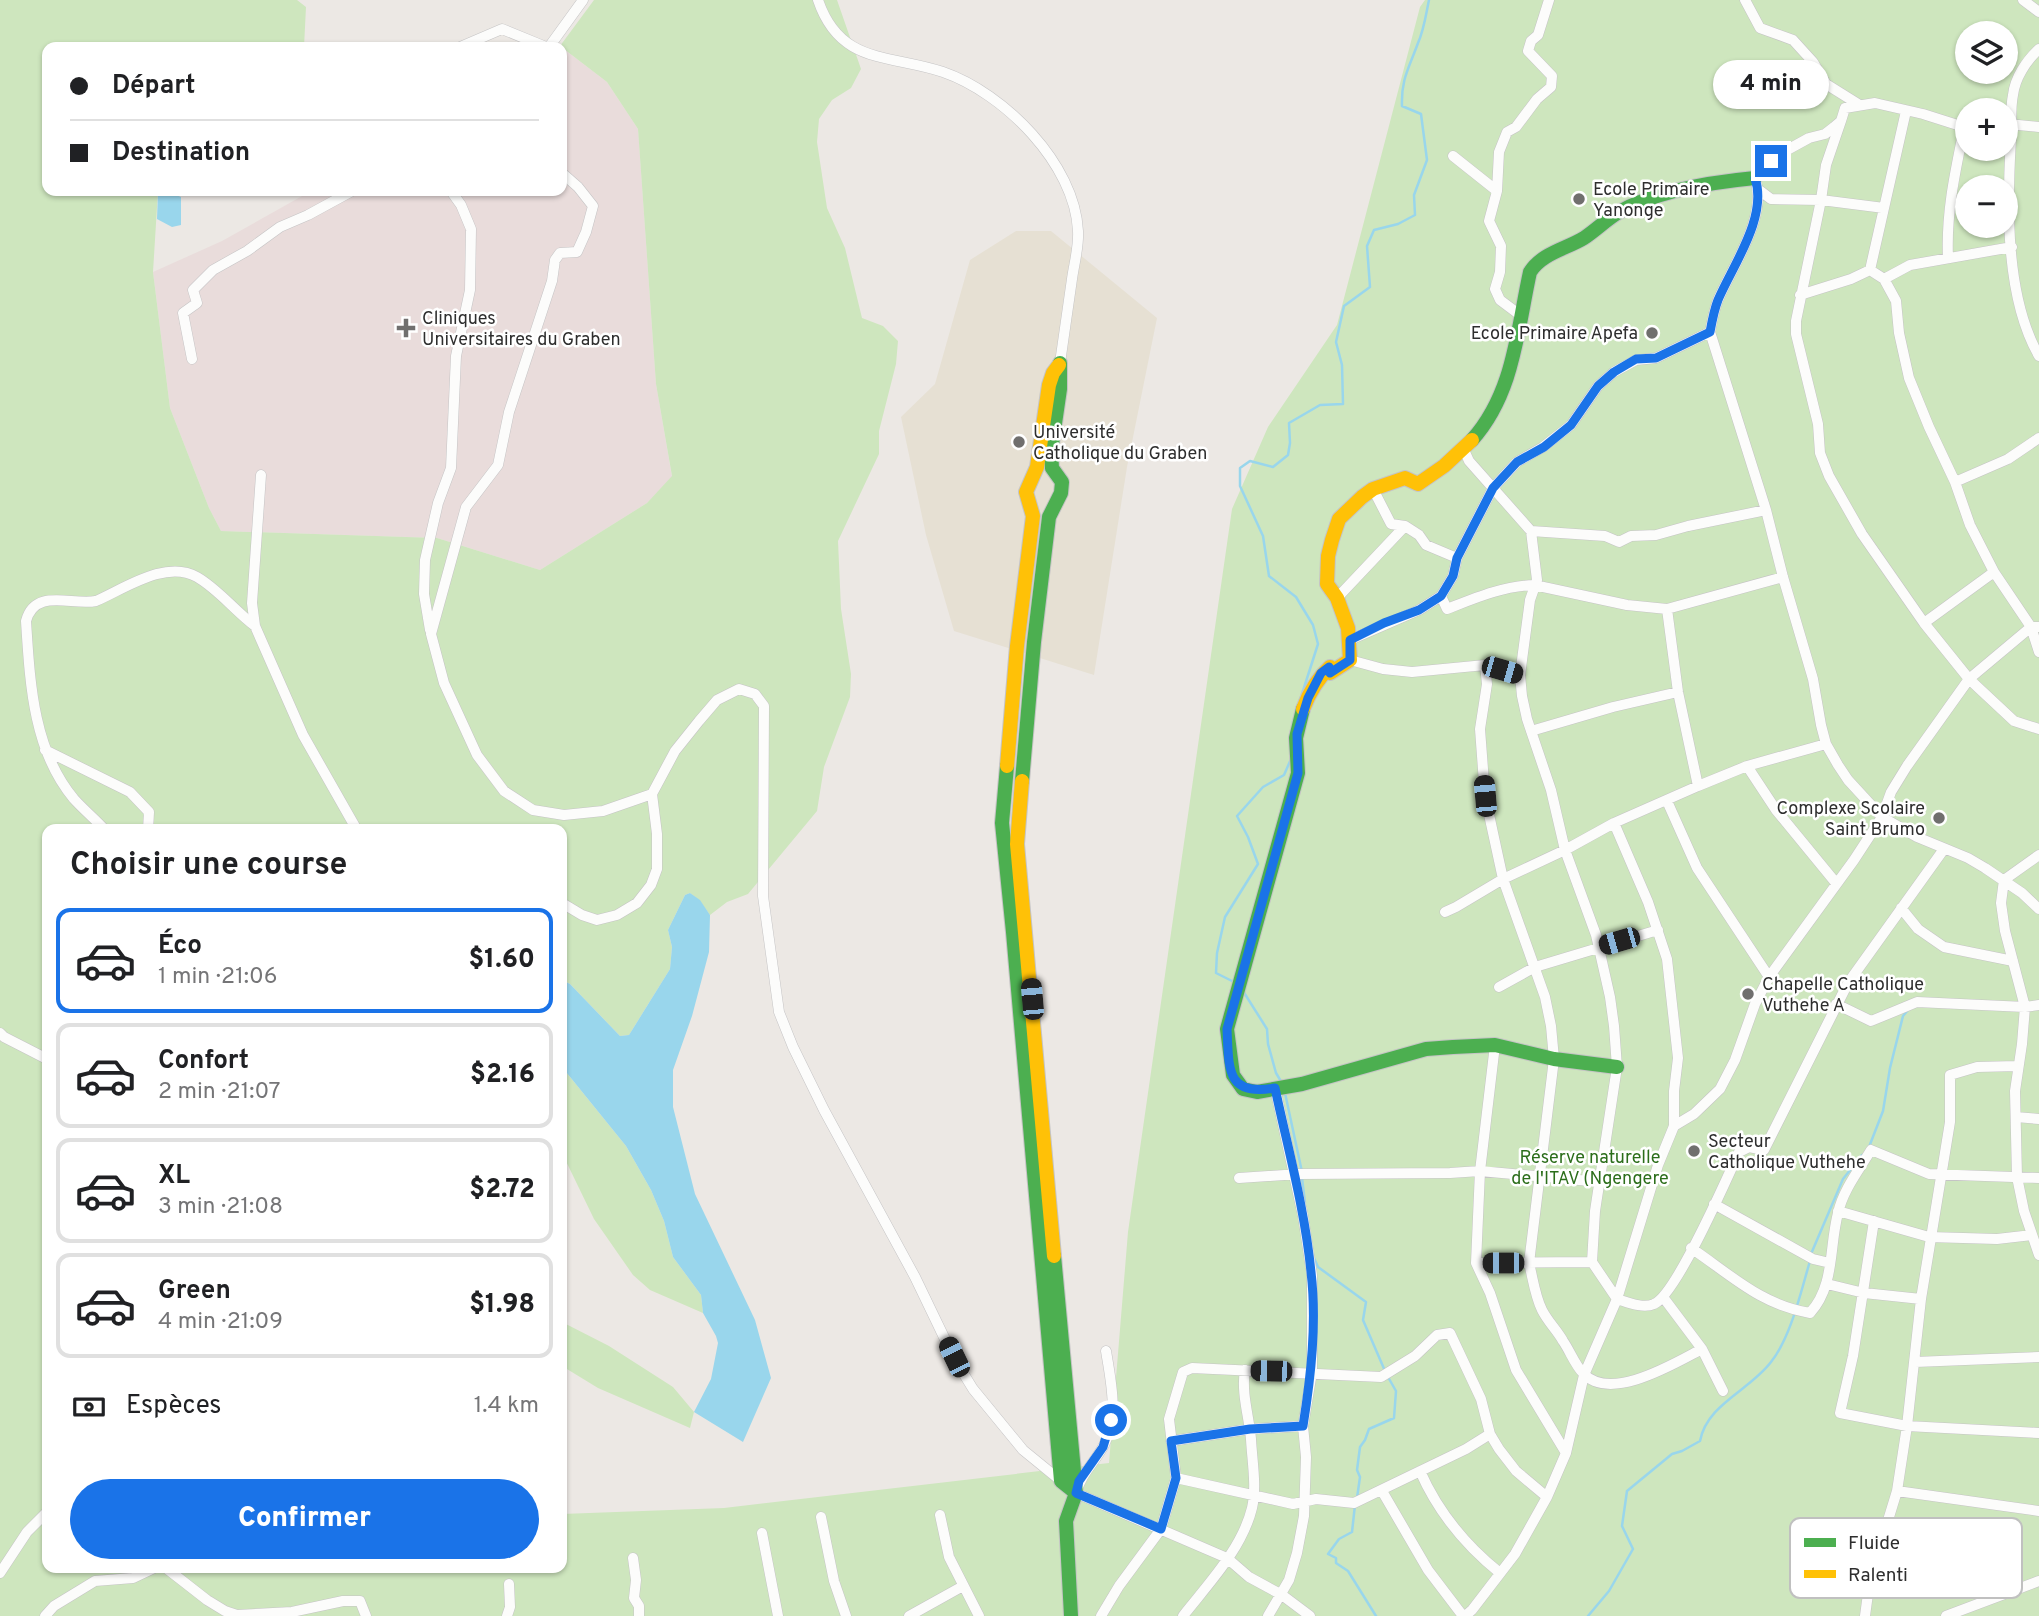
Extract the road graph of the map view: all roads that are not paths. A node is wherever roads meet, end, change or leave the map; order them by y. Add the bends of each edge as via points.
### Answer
1 (583, 0) edge
2 (818, 0) edge
3 (1549, 0) edge
4 (2023, 0) edge
5 (1749, 2) edge
6 (2039, 12) edge
7 (472, 42) edge
8 (535, 42) edge
9 (552, 42) edge
10 (2039, 49) edge
11 (2012, 98) edge
12 (1858, 104) junction
13 (1906, 111) junction
14 (1841, 121) junction
15 (1955, 125) edge
16 (2018, 125) edge
17 (2039, 127) edge
18 (1453, 156) dead end
19 (1958, 161) edge
20 (2008, 161) edge
21 (567, 177) edge
22 (1757, 184) junction
23 (1497, 191) junction
24 (343, 196) edge
25 (455, 196) edge
26 (1821, 200) junction
27 (1884, 208) junction
28 (2012, 247) junction
29 (1948, 258) junction
30 (1870, 270) junction
31 (1884, 279) junction
32 (1800, 295) junction
33 (1520, 315) junction
34 (1710, 332) junction
35 (2039, 356) edge
36 (192, 359) dead end
37 (1060, 363) joint
38 (2039, 438) edge
39 (1464, 450) junction
40 (1044, 467) junction
41 (261, 475) dead end
42 (1955, 482) junction
43 (1493, 488) junction
44 (1373, 489) junction
45 (1766, 510) junction
46 (1033, 516) junction
47 (1049, 517) junction
48 (1405, 526) junction
49 (1531, 531) junction
50 (1457, 558) junction
51 (1994, 572) junction
52 (1783, 577) junction
53 (1534, 585) junction
54 (1441, 596) junction
55 (1337, 598) junction
56 (1667, 609) junction
57 (1924, 623) junction
58 (255, 626) junction
59 (2035, 627) edge
60 (431, 634) junction
61 (1350, 640) junction
62 (2039, 652) edge
63 (1350, 660) junction
64 (1485, 665) junction
65 (1520, 675) junction
66 (1969, 679) junction
67 (1678, 692) junction
68 (2039, 729) edge
69 (1531, 731) junction
70 (1826, 744) junction
71 (44, 750) junction
72 (1747, 766) junction
73 (1698, 786) junction
74 (652, 794) junction
75 (1667, 801) junction
76 (1882, 817) junction
77 (1614, 823) junction
78 (99, 824) edge
79 (148, 824) edge
80 (354, 824) edge
81 (1944, 849) junction
82 (1565, 850) junction
83 (2039, 855) edge
84 (1503, 879) junction
85 (2004, 880) junction
86 (1836, 883) junction
87 (567, 906) edge
88 (1901, 908) junction
89 (2039, 909) edge
90 (1445, 912) dead end
91 (1658, 930) junction
92 (1599, 946) junction
93 (2013, 961) junction
94 (1535, 967) junction
95 (1769, 977) junction
96 (1499, 987) dead end
97 (1836, 1004) junction
98 (2039, 1005) edge
99 (2025, 1007) junction
100 (0, 1033) edge
101 (1495, 1045) junction
102 (42, 1056) edge
103 (1554, 1059) junction
104 (2017, 1066) junction
105 (1616, 1067) junction
106 (1281, 1087) junction
107 (2016, 1117) junction
108 (2039, 1119) edge
109 (1674, 1126) junction
110 (1480, 1171) junction
111 (1299, 1174) junction
112 (1943, 1174) junction
113 (1540, 1176) junction
114 (2017, 1177) junction
115 (1239, 1178) dead end
116 (2039, 1178) edge
117 (1601, 1182) junction
118 (1714, 1204) junction
119 (1838, 1211) junction
120 (1874, 1221) junction
121 (2032, 1235) junction
122 (1929, 1237) junction
123 (1691, 1248) junction
124 (2039, 1255) edge
125 (1592, 1262) junction
126 (1476, 1263) junction
127 (1830, 1263) junction
128 (1530, 1264) junction
129 (1828, 1284) junction
130 (1864, 1293) junction
131 (1663, 1297) junction
132 (1617, 1299) junction
133 (1921, 1299) junction
134 (1702, 1349) junction
135 (1107, 1352) dead end
136 (2039, 1357) edge
137 (1914, 1362) junction
138 (1245, 1370) junction
139 (1312, 1373) junction
140 (1584, 1375) junction
141 (1723, 1391) dead end
142 (1303, 1426) junction
143 (1907, 1426) junction
144 (1250, 1429) junction
145 (2039, 1433) edge
146 (1490, 1434) junction
147 (1171, 1441) junction
148 (1566, 1452) junction
149 (1420, 1471) junction
150 (1176, 1478) junction
151 (1061, 1481) junction
152 (1382, 1491) junction
153 (1897, 1491) junction
154 (1076, 1493) junction
155 (1253, 1494) junction
156 (1547, 1496) junction
157 (1305, 1500) junction
158 (2039, 1511) edge
159 (940, 1515) dead end
160 (42, 1517) edge
161 (821, 1517) dead end
162 (1889, 1518) edge
163 (1161, 1529) junction
164 (762, 1533) dead end
165 (633, 1558) dead end
166 (1227, 1559) junction
167 (0, 1573) edge
168 (144, 1573) edge
169 (172, 1573) edge
170 (1500, 1573) junction
171 (2039, 1581) edge
172 (509, 1584) dead end
173 (963, 1586) junction
174 (2022, 1587) edge
175 (1282, 1595) junction
176 (1868, 1598) edge
177 (1993, 1598) edge
178 (1470, 1615) edge
179 (46, 1616) edge
180 (366, 1616) edge
181 (508, 1616) edge
182 (639, 1616) edge
183 (778, 1616) edge
184 (846, 1616) edge
185 (909, 1616) edge
186 (979, 1616) edge
187 (1071, 1616) edge
188 (1101, 1616) edge
189 (1183, 1616) edge
190 (1268, 1616) edge
191 (1310, 1616) edge
192 (1866, 1616) edge
193 (1945, 1616) edge

1 - 9 street
2 - 37 street via 831,29 842,40 873,56 964,82 1025,127 1052,158 1069,190 1078,233
3 - 23 street via 1528,51 1552,76 1551,88 1507,132 1499,152
4 - 6 street
5 - 12 street via 1760,28 1793,40 1826,84
7 - 8 street via 502,29
10 - 11 street via 2019,74
12 - 13 street
12 - 14 street via 1844,108
13 - 15 street
13 - 27 street
14 - 22 street via 1825,134 1778,155
14 - 26 street via 1826,165
16 - 17 street
18 - 23 street
19 - 29 street via 1949,200
20 - 28 street
21 - 60 street via 593,206 586,232 577,252 560,253 555,260 509,412 498,465 466,507
22 - 26 street via 1771,199
22 - 33 street via 1712,182 1619,212 1584,238 1536,263
22 - 34 street via 1751,233 1717,302
23 - 33 street via 1489,221 1501,246 1495,289 1500,300
24 - 36 street via 280,227 213,270 193,290 197,303 183,313
25 - 60 street via 471,229 470,290 456,356 451,468 425,560 424,594
26 - 27 street
26 - 32 street
27 - 30 street
28 - 29 street
28 - 35 street via 2018,302
29 - 31 street via 1910,265
30 - 31 street
30 - 32 street
31 - 42 street via 1896,301 1909,378
32 - 57 street via 1796,334 1816,414 1820,453 1862,534
33 - 39 street via 1504,389
34 - 43 street via 1656,358 1636,359 1614,372 1596,387 1571,425 1517,462
34 - 45 street
37 - 40 street via 1051,451
38 - 42 street via 2008,459
39 - 43 street
39 - 44 street via 1418,484 1405,478
40 - 46 street via 1026,492
40 - 47 street via 1062,482
41 - 58 street via 253,583
42 - 51 street via 1970,526
43 - 49 street
43 - 50 street
44 - 48 street via 1391,524
44 - 55 street via 1339,519 1328,556 1327,584
45 - 49 street via 1619,542 1605,536
45 - 52 street
46 - 47 street
46 - 151 street via 1009,732 1003,836
47 - 154 street via 1017,844
48 - 50 street via 1426,545
48 - 55 street
49 - 53 street
50 - 54 street
51 - 57 street
51 - 59 street
52 - 56 street
52 - 70 street via 1814,679
53 - 54 street via 1488,593 1447,609
53 - 56 street
53 - 65 street
54 - 61 street
55 - 61 street
56 - 67 street
57 - 66 street
58 - 71 street via 197,577 181,571 164,572 88,603 67,599 35,606 28,613 27,629
58 - 80 street via 303,735
59 - 62 street
59 - 66 street
60 - 74 street via 444,682 477,755 504,792 533,810 564,816 603,811
61 - 63 street
63 - 64 street via 1412,672
63 - 106 street via 1330,673 1329,667 1321,673 1308,698 1297,734 1298,773 1227,1029 1233,1075 1243,1089 1257,1092
64 - 65 street
64 - 84 street via 1480,729 1485,796
65 - 69 street
66 - 68 street via 2014,721
66 - 76 street via 1898,778
67 - 69 street
67 - 73 street
69 - 82 street
70 - 72 street
70 - 76 street via 1848,780
71 - 78 street via 75,801
71 - 79 street via 130,792 149,812
72 - 73 street
72 - 86 street via 1776,810
73 - 75 street
74 - 87 street via 657,869 651,885 636,903 617,915 597,919
74 - 151 street via 675,751 717,700 738,689 755,694 764,706 763,896 779,1012 824,1110 954,1357 1023,1450
75 - 77 street
75 - 95 street via 1697,868
76 - 81 street
76 - 86 street
77 - 82 street
77 - 91 street
81 - 85 street
81 - 88 street
82 - 84 street
82 - 92 street
83 - 85 street
84 - 90 street
84 - 94 street
85 - 89 street
85 - 93 street via 2001,903
86 - 95 street
88 - 93 street via 1918,929 1944,947
88 - 97 street
91 - 92 street
91 - 109 street via 1667,959 1678,1058
92 - 94 street
92 - 105 street via 1610,997
93 - 99 street
94 - 96 street
94 - 103 street via 1551,1027
95 - 109 street via 1720,1089
97 - 99 street via 1871,1021 1918,1003
97 - 118 street via 1764,1150 1749,1147 1739,1152
98 - 99 street
99 - 104 street
100 - 102 street
101 - 103 street
101 - 106 street via 1426,1049
101 - 110 street
103 - 105 street
103 - 113 street
104 - 107 street
104 - 112 street via 1977,1067 1950,1075
105 - 117 street
106 - 111 street
107 - 108 street
107 - 114 street
109 - 132 street
110 - 111 street
110 - 113 street
110 - 126 street
111 - 115 street
111 - 139 street via 1312,1275
112 - 114 street
112 - 119 street via 1929,1174 1871,1150
112 - 122 street
113 - 117 street
113 - 128 street
114 - 116 street
114 - 121 street
117 - 125 street
118 - 123 street
118 - 127 street via 1813,1259
119 - 120 street
119 - 127 street
120 - 122 street
120 - 130 street
121 - 122 street
121 - 124 street
122 - 133 street
123 - 129 street via 1759,1297 1784,1308 1810,1313
123 - 131 street
125 - 128 street
125 - 132 street
126 - 128 street
126 - 148 street via 1516,1370
127 - 129 street
128 - 140 street via 1542,1309
129 - 130 street
130 - 133 street
130 - 143 street via 1840,1413
131 - 132 street via 1641,1305
131 - 134 street
132 - 140 street
133 - 137 street
134 - 140 street via 1620,1385
134 - 141 street
135 - 154 street via 1112,1404 1108,1435
136 - 137 street
137 - 143 street
138 - 139 street
138 - 144 street
138 - 147 street via 1192,1368 1183,1372 1169,1419
139 - 142 street
139 - 146 street via 1381,1377 1415,1356 1437,1335 1450,1333 1481,1399
140 - 148 street
142 - 144 street
142 - 157 street
143 - 145 street
143 - 153 street
144 - 147 street
144 - 155 street
146 - 149 street
146 - 156 street via 1516,1471
147 - 150 street
148 - 156 street
149 - 152 street
149 - 170 street via 1431,1497 1464,1542
150 - 155 street
150 - 163 street
151 - 154 street
152 - 157 street via 1354,1503
152 - 178 street via 1427,1570
153 - 158 street
153 - 162 street
154 - 163 street
154 - 187 street via 1066,1521
155 - 157 street via 1293,1504
155 - 166 street via 1246,1527
156 - 170 street
157 - 175 street via 1297,1553
159 - 173 street via 949,1557
160 - 167 street
161 - 184 street
163 - 166 street
163 - 188 street
164 - 183 street
165 - 182 street
166 - 175 street
166 - 189 street
168 - 179 street via 95,1581 62,1600
169 - 180 street via 207,1600 237,1615 360,1601
170 - 178 street
171 - 174 street
172 - 181 street
173 - 185 street
173 - 186 street
175 - 190 street
175 - 191 street
176 - 192 street
177 - 193 street

